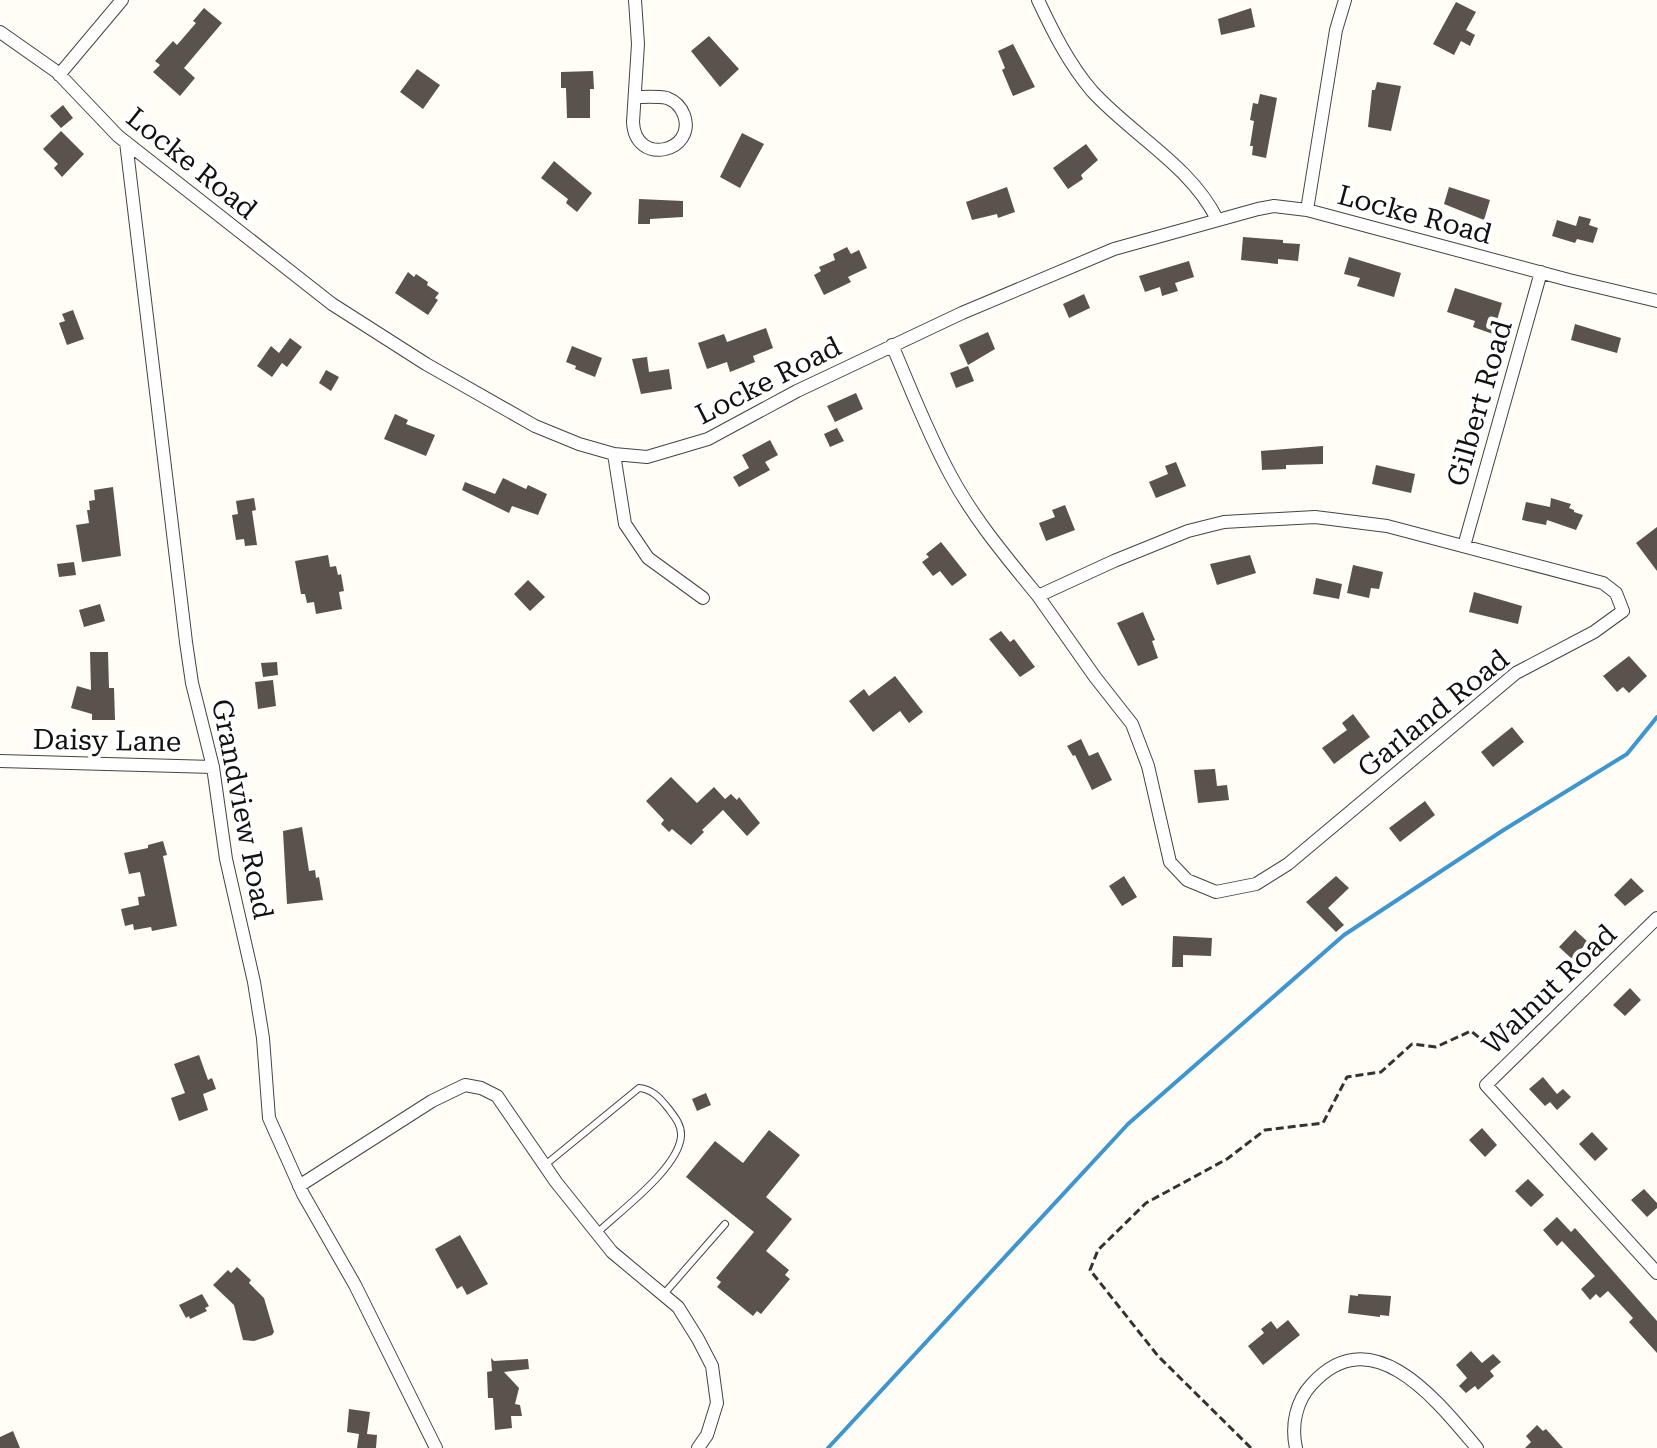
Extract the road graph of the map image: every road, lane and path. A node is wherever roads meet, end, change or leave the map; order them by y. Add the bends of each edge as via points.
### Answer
1 (122, 0) edge
2 (635, 0) edge
3 (1038, 0) edge
4 (1345, 0) edge
5 (1, 37) edge
6 (59, 75) junction
7 (635, 97) junction
8 (126, 142) junction
9 (1307, 210) junction
10 (1217, 219) junction
11 (1541, 272) junction
12 (1657, 301) edge
13 (892, 345) junction
14 (614, 454) junction
15 (1464, 546) junction
16 (1038, 596) junction
17 (703, 598) dead end
18 (0, 761) edge
19 (213, 767) junction
20 (1657, 918) edge
21 (1509, 1062) junction
22 (545, 1165) junction
23 (299, 1186) junction
24 (725, 1224) dead end
25 (597, 1233) junction
26 (1657, 1273) edge
27 (663, 1295) junction
28 (436, 1448) edge
29 (698, 1448) edge
30 (1251, 1448) edge
31 (1296, 1448) edge
32 (1477, 1448) edge

1 - 6 street
2 - 7 street
3 - 10 street via 1091,89 1191,180
4 - 9 street
5 - 6 street, Locke Road
6 - 8 street, Locke Road
7 - 7 street via 677,104 685,124 678,142 656,150 639,141 633,127
8 - 14 street, Locke Road via 345,312 426,364 535,426
8 - 19 street, Grandview Road via 186,642
9 - 10 street, Locke Road via 1274,206
9 - 11 street, Locke Road
10 - 13 street, Locke Road via 1114,249
11 - 12 street, Locke Road
11 - 15 street, Gilbert Road
13 - 14 street, Locke Road via 708,439 647,457
13 - 16 street, Garland Road via 952,478
14 - 17 street via 625,524 648,558
15 - 16 street, Garland Road via 1387,526 1315,517 1224,522 1188,531
15 - 16 street, Garland Road via 1603,583 1616,593 1623,611 1516,673 1288,864 1256,884 1216,892 1187,880 1170,862 1148,766 1132,724
18 - 19 street, Daisy Lane
19 - 23 street, Grandview Road via 263,1038 269,1118
20 - 21 street, Walnut Road
21 - 26 street, Walnut Road via 1486,1085
21 - 30 path via 1471,1031 1436,1047 1412,1044 1381,1072 1347,1077 1323,1123 1265,1130 1227,1159 1146,1203 1098,1250 1090,1270 1158,1356
22 - 23 street via 497,1096 465,1085
22 - 25 street
22 - 25 lane via 639,1088 647,1089 678,1121 681,1136 672,1162
23 - 28 street, Grandview Road
24 - 27 lane
25 - 27 street
27 - 29 street via 678,1307 712,1366 717,1403
31 - 32 street via 1294,1420 1308,1388 1334,1367 1368,1361 1411,1377

